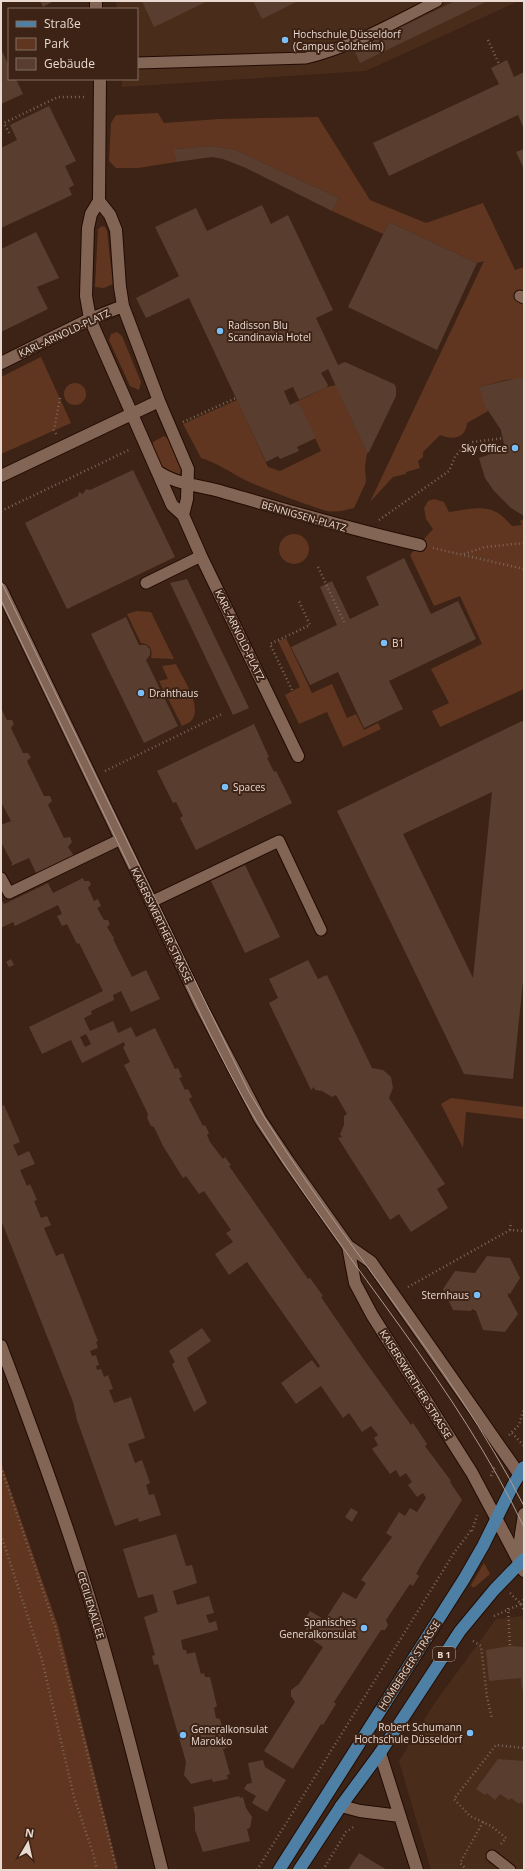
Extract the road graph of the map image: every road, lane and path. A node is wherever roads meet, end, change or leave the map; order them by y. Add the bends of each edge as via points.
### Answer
1 (437, 1) edge
2 (488, 40) dead end
3 (355, 41) junction
4 (138, 57) edge
5 (138, 62) edge
6 (499, 64) dead end
7 (100, 80) edge
8 (100, 97) junction
9 (9, 133) dead end
10 (99, 201) junction
11 (123, 306) junction
12 (90, 320) junction
13 (1, 363) edge
14 (60, 398) dead end
15 (236, 398) dead end
16 (159, 401) junction
17 (132, 414) junction
18 (170, 428) junction
19 (504, 438) dead end
20 (145, 442) junction
21 (63, 447) junction
22 (157, 471) junction
23 (1, 476) edge
24 (189, 484) junction
25 (1, 511) edge
26 (183, 514) junction
27 (360, 532) junction
28 (524, 543) edge
29 (420, 545) joint
30 (464, 555) junction
31 (201, 556) junction
32 (318, 567) dead end
33 (524, 569) edge
34 (146, 583) dead end
35 (1, 590) edge
36 (298, 599) dead end
37 (344, 622) dead end
38 (292, 690) dead end
39 (222, 714) dead end
40 (298, 756) dead end
41 (91, 777) junction
42 (121, 839) junction
43 (1, 878) edge
44 (151, 902) junction
45 (321, 930) dead end
46 (511, 1222) dead end
47 (510, 1230) junction
48 (524, 1231) edge
49 (348, 1246) junction
50 (390, 1289) junction
51 (1, 1346) edge
52 (524, 1408) edge
53 (524, 1446) edge
54 (1, 1467) edge
55 (522, 1474) edge
56 (524, 1514) edge
57 (496, 1518) junction
58 (472, 1530) dead end
59 (1, 1535) edge
60 (523, 1565) edge
61 (512, 1595) dead end
62 (524, 1599) edge
63 (521, 1604) junction
64 (508, 1608) junction
65 (524, 1611) edge
66 (491, 1617) dead end
67 (478, 1635) dead end
68 (473, 1640) junction
69 (470, 1645) dead end
70 (510, 1646) dead end
71 (492, 1719) dead end
72 (524, 1748) edge
73 (380, 1754) junction
74 (341, 1806) junction
75 (400, 1816) junction
76 (483, 1822) junction
77 (357, 1824) dead end
78 (492, 1856) joint
79 (97, 1870) edge
80 (117, 1870) edge
81 (162, 1870) edge
82 (257, 1870) edge
83 (279, 1870) edge
84 (299, 1870) edge
85 (323, 1870) edge
86 (417, 1870) edge
87 (467, 1870) edge
88 (510, 1870) edge

1 - 3 lane
2 - 6 path
3 - 4 lane via 344,40 311,52
3 - 5 lane via 327,53 306,58
7 - 8 street
8 - 9 path via 58,97 4,123
8 - 10 street
10 - 11 street via 110,215 116,230
10 - 12 street, KARL-ARNOLD-PLATZ via 91,214 88,228 86,296
11 - 12 street, KARL-ARNOLD-PLATZ
11 - 16 street, KARL-ARNOLD-PLATZ
12 - 13 street, KARL-ARNOLD-PLATZ
12 - 17 street, KARL-ARNOLD-PLATZ
14 - 21 path via 54,430
15 - 18 path
16 - 17 street
16 - 18 street, KARL-ARNOLD-PLATZ
17 - 20 street, KARL-ARNOLD-PLATZ
17 - 21 street
18 - 24 street, KARL-ARNOLD-PLATZ via 188,469
19 - 27 path via 473,442 464,446 455,457 449,472
20 - 22 street, KARL-ARNOLD-PLATZ
20 - 25 path
21 - 23 street
22 - 24 street via 176,482
22 - 26 street, KARL-ARNOLD-PLATZ via 172,505
24 - 26 street, KARL-ARNOLD-PLATZ
24 - 27 street, BENNIGSEN-PLATZ
26 - 31 street, KARL-ARNOLD-PLATZ
27 - 29 street, BENNIGSEN-PLATZ
28 - 30 path via 485,547
29 - 30 path
30 - 33 path
31 - 34 lane
31 - 40 street, KARL-ARNOLD-PLATZ
32 - 37 path
35 - 41 street, KAISERSWERTHER STRASSE
36 - 38 path via 310,625 270,644
39 - 41 path
41 - 42 street, KAISERSWERTHER STRASSE
42 - 43 lane via 9,893
42 - 44 street, KAISERSWERTHER STRASSE
44 - 45 lane via 280,841
44 - 49 street, KAISERSWERTHER STRASSE via 233,1070 260,1119
46 - 47 path
47 - 48 path
47 - 50 path via 410,1287
49 - 50 street, KAISERSWERTHER STRASSE via 371,1262
49 - 57 street, KAISERSWERTHER STRASSE via 355,1283 372,1315 472,1473
50 - 55 street, KAISERSWERTHER STRASSE
51 - 81 street, CECILIENALLEE via 41,1451 81,1571 129,1736
52 - 53 path via 519,1425 512,1432
54 - 80 path via 55,1626
55 - 57 main road, B 1
56 - 60 street via 520,1541
57 - 60 street, KAISERSWERTHER STRASSE
57 - 83 main road, HOMBERGER STRASSE / B 1 via 464,1579
58 - 82 path, HOMBERGER STRASSE via 454,1553
59 - 79 path via 42,1660 74,1797
60 - 73 main road, B 1 via 494,1590 460,1631
61 - 63 path
62 - 63 path
63 - 64 path
63 - 65 path
64 - 66 path
64 - 70 path
67 - 68 path
68 - 69 path
68 - 71 path via 481,1646
72 - 76 path via 496,1745 454,1799 470,1816
73 - 74 main road, B 1
73 - 75 street
74 - 75 street
74 - 84 main road, B 1
75 - 86 street
76 - 78 path via 506,1838
76 - 87 path via 460,1862
77 - 85 path via 346,1832
78 - 88 lane

